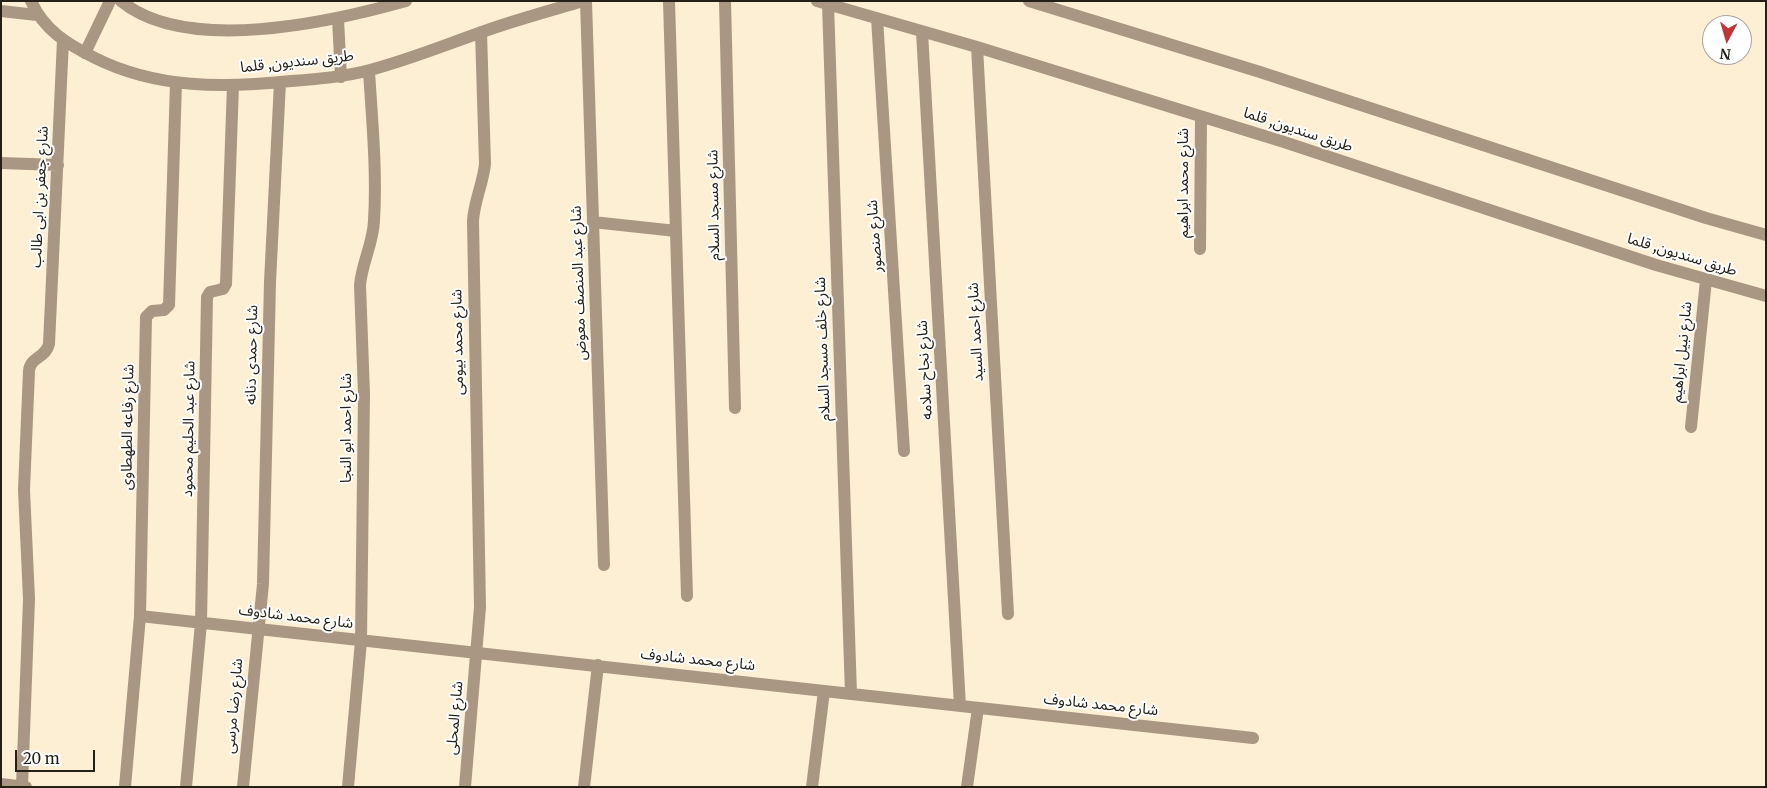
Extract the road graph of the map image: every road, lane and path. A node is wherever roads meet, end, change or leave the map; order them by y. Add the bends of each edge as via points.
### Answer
1 (32, 1) edge
2 (110, 1) edge
3 (121, 1) edge
4 (406, 1) edge
5 (585, 1) edge
6 (669, 1) edge
7 (725, 1) edge
8 (1029, 1) edge
9 (823, 3) edge
10 (1, 10) edge
11 (37, 14) junction
12 (877, 18) junction
13 (338, 19) junction
14 (481, 32) junction
15 (922, 32) junction
16 (63, 40) junction
17 (977, 47) junction
18 (85, 53) junction
19 (369, 70) junction
20 (341, 77) junction
21 (280, 82) junction
22 (176, 83) junction
23 (233, 85) junction
24 (1201, 117) junction
25 (1, 163) edge
26 (58, 165) junction
27 (593, 222) junction
28 (676, 231) junction
29 (1766, 235) edge
30 (1200, 249) dead end
31 (1706, 280) junction
32 (1766, 296) edge
33 (735, 408) dead end
34 (1691, 427) dead end
35 (904, 451) dead end
36 (604, 565) dead end
37 (687, 596) dead end
38 (1008, 614) dead end
39 (140, 616) junction
40 (201, 623) junction
41 (258, 629) junction
42 (361, 641) junction
43 (476, 652) junction
44 (598, 666) junction
45 (824, 691) junction
46 (851, 694) junction
47 (960, 706) junction
48 (978, 708) junction
49 (1253, 738) dead end
50 (1, 784) edge
51 (22, 786) edge
52 (26, 787) edge
53 (126, 787) edge
54 (186, 787) edge
55 (243, 787) edge
56 (348, 787) edge
57 (466, 787) edge
58 (584, 787) edge
59 (812, 787) edge
60 (967, 787) edge

1 - 11 street, طريق سنديون, قلما
2 - 18 street
3 - 13 street via 152,20 199,29 283,27
4 - 13 street
5 - 14 street, طريق سنديون, قلما
5 - 27 street, شارع عبد المنصف معوض
6 - 28 street
7 - 33 street, شارع مسجد السلام
8 - 29 street
9 - 12 street, طريق سنديون, قلما
9 - 46 street, شارع خلف مسجد السلام
10 - 11 street
11 - 16 street, طريق سنديون, قلما via 48,29
12 - 15 street, طريق سنديون, قلما
12 - 35 street, شارع منصور
13 - 20 street
14 - 19 street, طريق سنديون, قلما
14 - 43 street, شارع محمد بيومى via 485,164 484,177 475,199 473,221 480,571
15 - 17 street, طريق سنديون, قلما
15 - 47 street, شارع نجاح سلامه
16 - 18 street, طريق سنديون, قلما
16 - 26 street, شارع جعفر بن ابى طالب
17 - 24 street, طريق سنديون, قلما
17 - 38 street, شارع احمد السيد
18 - 22 street, طريق سنديون, قلما via 129,73
19 - 20 street, طريق سنديون, قلما
19 - 42 street, شارع احمد ابو النجا via 375,196 373,237 361,270 360,285 364,394
20 - 21 street, طريق سنديون, قلما
21 - 23 street, طريق سنديون, قلما
21 - 41 street, شارع حمدى دنانه via 270,282 266,519
22 - 23 street, طريق سنديون, قلما
22 - 39 street, شارع رفاعه الطهطاوى via 169,300 166,308 152,311 146,317
23 - 40 street, شارع عبد الحليم محمود via 226,284 223,290 210,292 207,297
24 - 30 street, شارع محمد ابراهيم
24 - 31 street, طريق سنديون, قلما
25 - 26 street
26 - 51 street, شارع جعفر بن ابى طالب via 49,344 44,354 32,362 28,381 24,490 29,591
27 - 28 street
27 - 36 street, شارع عبد المنصف معوض
28 - 37 street
31 - 32 street, طريق سنديون, قلما
31 - 34 street, شارع نبيل ابراهيم
39 - 40 street, شارع محمد شادوف
39 - 53 street, شارع رفاعه الطهطاوى
40 - 41 street, شارع محمد شادوف
40 - 54 street, شارع عبد الحليم محمود
41 - 42 street, شارع محمد شادوف
41 - 55 street, شارع رضا مرسى
42 - 43 street, شارع محمد شادوف
42 - 56 street, شارع احمد ابو النجا
43 - 44 street, شارع محمد شادوف
43 - 57 street, شارع المحلى
44 - 45 street, شارع محمد شادوف
44 - 58 street
45 - 46 street, شارع محمد شادوف
45 - 59 street
46 - 47 street, شارع محمد شادوف
47 - 48 street, شارع محمد شادوف
48 - 49 street, شارع محمد شادوف
48 - 60 street
50 - 51 street
51 - 52 street

